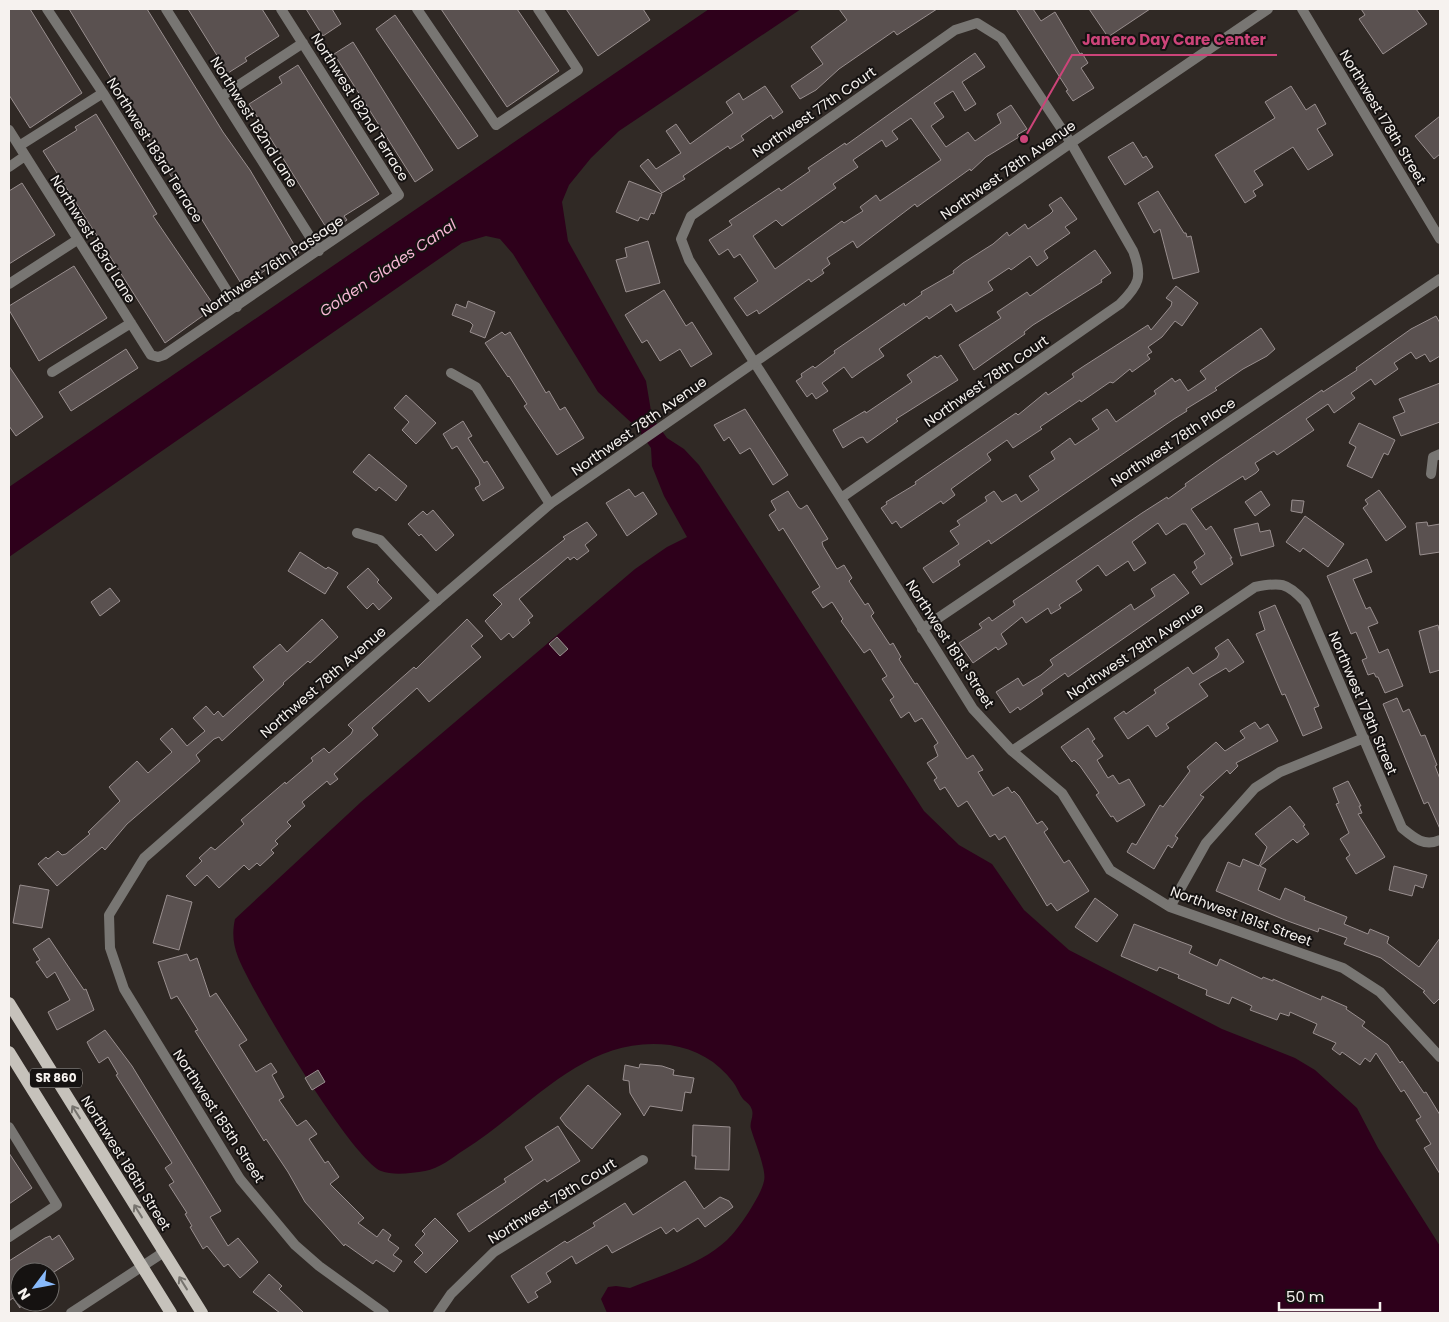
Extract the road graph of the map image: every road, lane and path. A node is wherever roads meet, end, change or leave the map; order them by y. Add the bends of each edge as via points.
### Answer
1 (47, 9) edge
2 (166, 9) edge
3 (280, 9) edge
4 (418, 9) edge
5 (538, 9) edge
6 (1268, 9) edge
7 (1302, 9) edge
8 (303, 43) junction
9 (103, 93) junction
10 (222, 96) junction
11 (9, 130) edge
12 (1071, 143) junction
13 (19, 146) junction
14 (25, 156) junction
15 (9, 166) edge
16 (399, 195) joint
17 (681, 239) joint
18 (1440, 239) edge
19 (78, 240) junction
20 (319, 251) junction
21 (1440, 279) edge
22 (9, 284) edge
23 (237, 307) junction
24 (131, 323) junction
25 (158, 357) joint
26 (755, 363) junction
27 (52, 372) dead end
28 (451, 373) dead end
29 (1440, 454) edge
30 (1431, 474) dead end
31 (841, 498) junction
32 (550, 504) junction
33 (357, 533) dead end
34 (1276, 582) joint
35 (437, 601) junction
36 (922, 629) junction
37 (1364, 738) junction
38 (1012, 751) junction
39 (1440, 840) edge
40 (1170, 907) junction
41 (110, 948) joint
42 (9, 1003) edge
43 (9, 1052) edge
44 (1440, 1057) edge
45 (9, 1127) edge
46 (643, 1160) dead end
47 (9, 1237) edge
48 (164, 1252) junction
49 (142, 1267) junction
50 (71, 1313) edge
51 (172, 1313) edge
52 (202, 1313) edge
53 (384, 1313) edge
54 (438, 1313) edge

1 - 9 street, Northwest 183rd Terrace
2 - 10 street, Northwest 182nd Lane
3 - 8 street, Northwest 182nd Terrace
4 - 5 street via 496,125 578,70
6 - 12 street, Northwest 78th Avenue
7 - 18 street, Northwest 178th Street
8 - 10 street
8 - 16 street, Northwest 182nd Terrace
9 - 13 street
9 - 23 street, Northwest 183rd Terrace
10 - 20 street, Northwest 182nd Lane
11 - 13 street, Northwest 183rd Lane
12 - 17 street, Northwest 77th Court via 1001,38 977,23 955,30 691,216
12 - 26 street, Northwest 78th Avenue
12 - 31 street, Northwest 78th Court via 1133,251 1138,265 1135,289 1120,304
13 - 14 street, Northwest 183rd Lane
14 - 15 street
14 - 19 street, Northwest 183rd Lane
16 - 20 street, Northwest 76th Passage
17 - 26 street, Northwest 181st Street via 689,260
19 - 22 street
19 - 24 street, Northwest 183rd Lane
20 - 23 street, Northwest 76th Passage
21 - 36 street, Northwest 78th Place
23 - 25 street, Northwest 76th Passage
24 - 25 street, Northwest 183rd Lane via 151,355
24 - 27 street
26 - 31 street, Northwest 181st Street
26 - 32 street, Northwest 78th Avenue
28 - 32 street via 476,387
29 - 30 street via 1433,457
31 - 36 street, Northwest 181st Street
32 - 35 street, Northwest 78th Avenue
33 - 35 street via 380,540
34 - 37 street, Northwest 179th Street via 1292,588 1305,602
34 - 38 street, Northwest 79th Avenue via 1255,587
35 - 41 street, Northwest 78th Avenue via 144,858 109,915
36 - 38 street, Northwest 181st Street via 973,709
37 - 39 street, Northwest 179th Street via 1402,828 1418,841 1434,843
37 - 40 street via 1280,772 1255,788 1206,843
38 - 40 street, Northwest 181st Street via 1062,793 1110,870
40 - 44 street, Northwest 181st Street via 1343,968 1380,992
41 - 53 street, Northwest 185th Street via 124,990 240,1179 295,1245
48 -> 42 main road, Northwest 186th Street / SR 860
43 - 49 main road, SR 860
45 - 47 street via 57,1204
46 - 54 street, Northwest 79th Court via 494,1252 451,1294
48 - 49 street
52 -> 48 main road, Northwest 186th Street / SR 860
49 - 50 street
49 - 51 main road, SR 860

